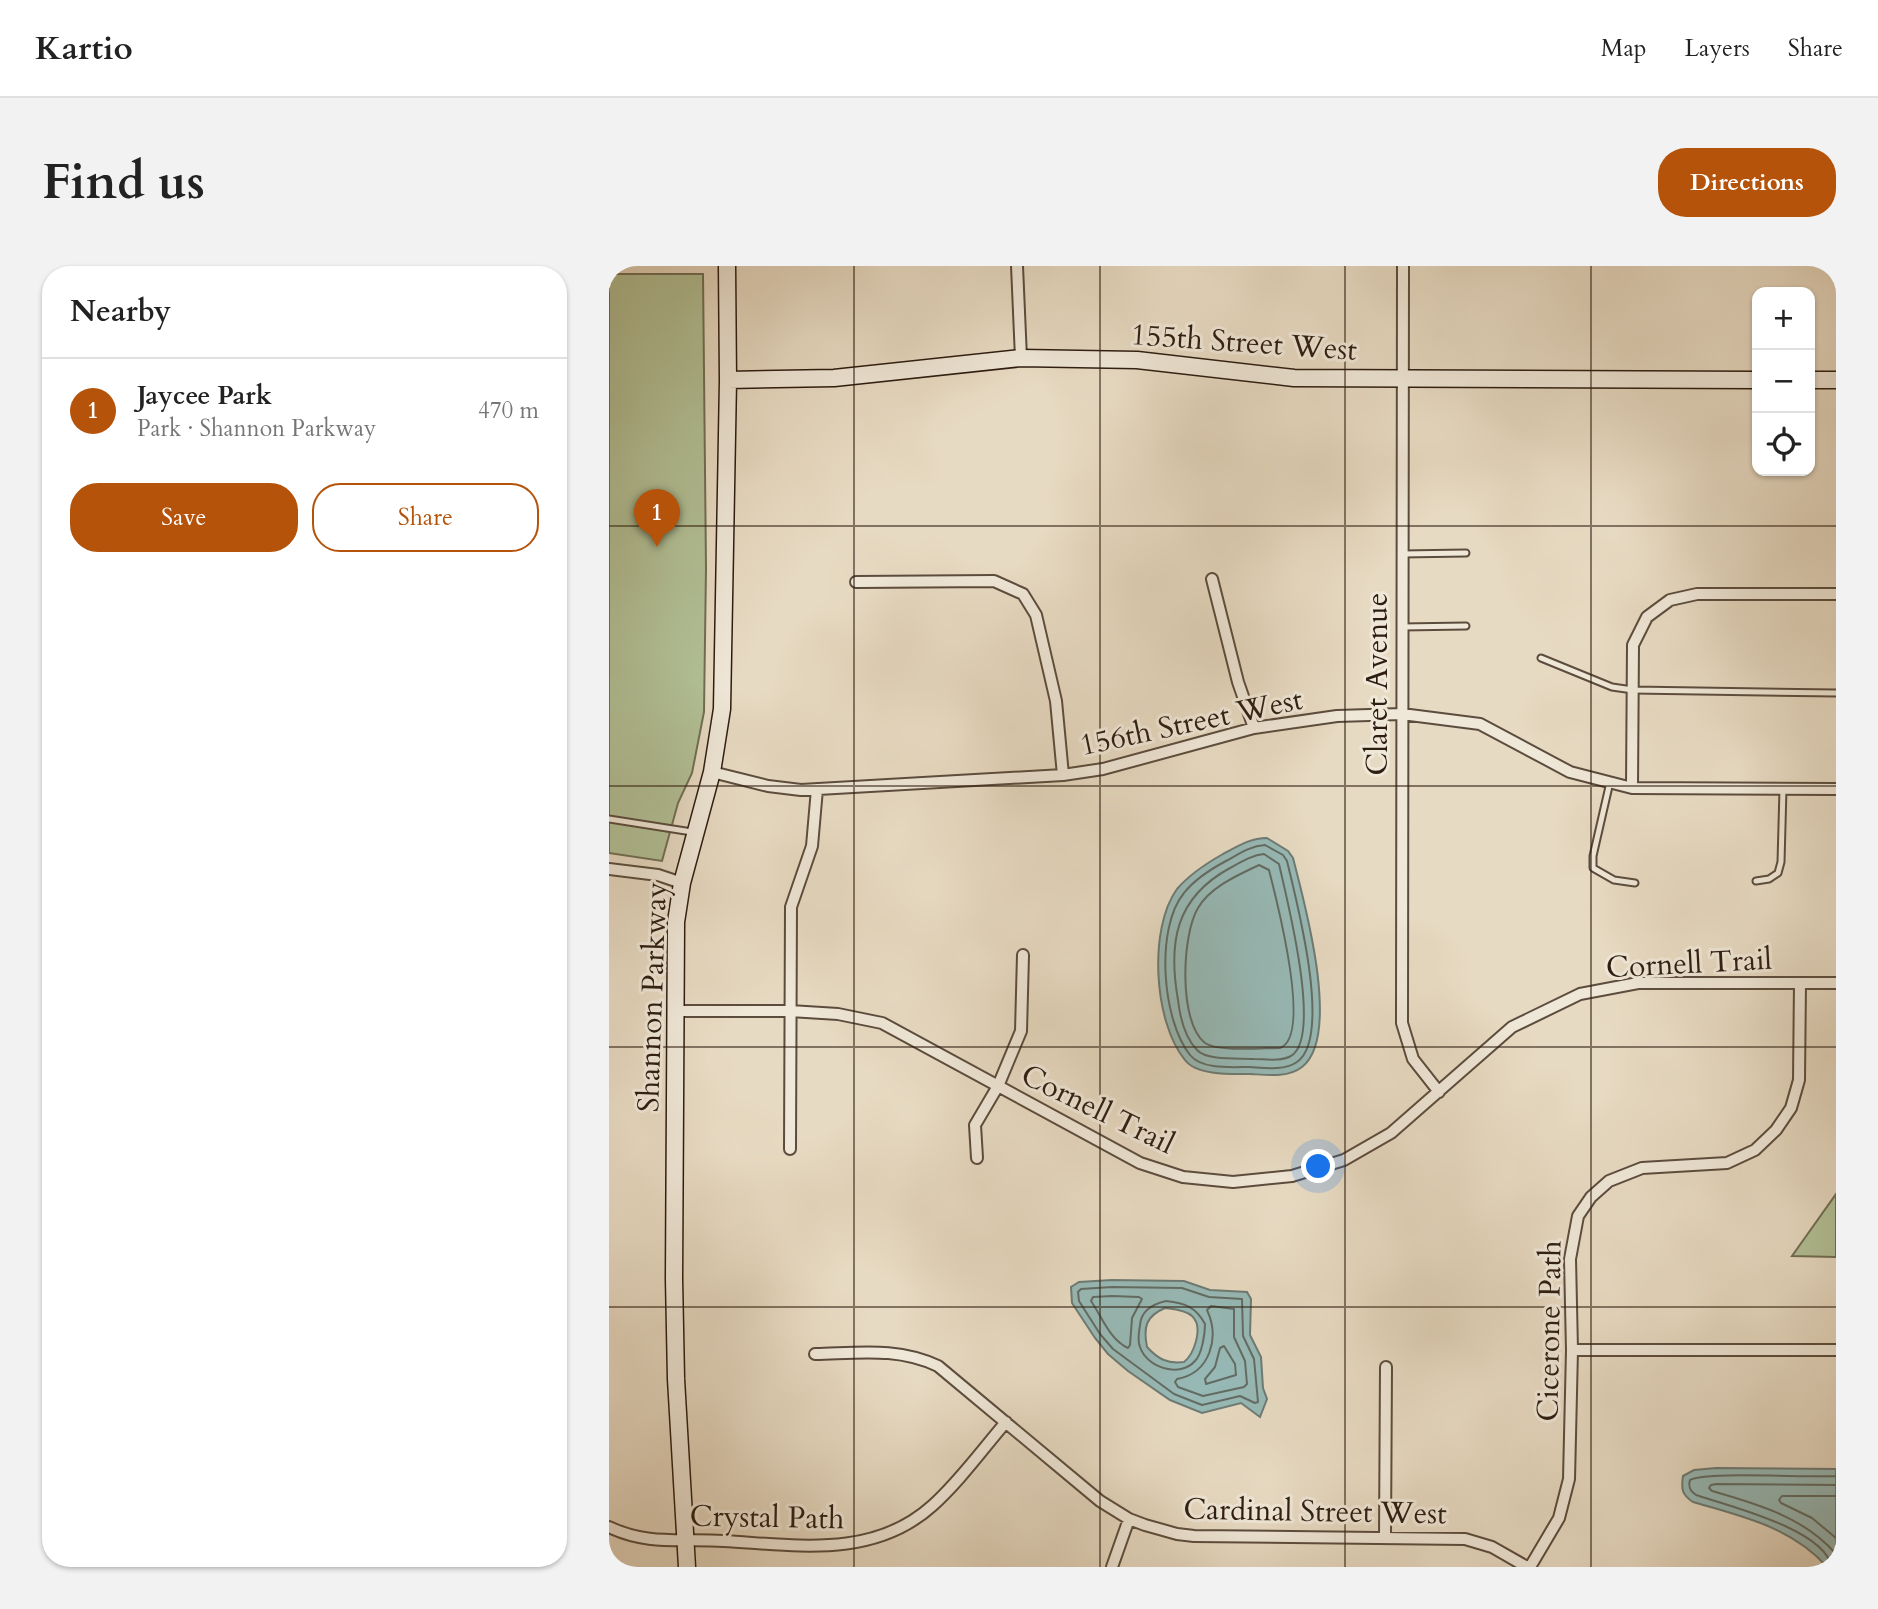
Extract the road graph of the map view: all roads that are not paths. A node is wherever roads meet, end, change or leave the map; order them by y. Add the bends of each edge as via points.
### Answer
1 (727, 266) edge
2 (1017, 266) edge
3 (1403, 266) edge
4 (1021, 358) junction
5 (728, 380) junction
6 (1402, 380) junction
7 (1752, 380) edge
8 (1815, 380) edge
9 (1836, 380) edge
10 (1466, 553) dead end
11 (1402, 554) junction
12 (1212, 579) dead end
13 (856, 582) dead end
14 (1836, 594) edge
15 (1466, 626) dead end
16 (1402, 627) junction
17 (1541, 658) dead end
18 (1633, 690) junction
19 (1836, 694) edge
20 (1402, 714) junction
21 (1254, 728) junction
22 (712, 772) junction
23 (1063, 775) junction
24 (1611, 782) junction
25 (1632, 788) junction
26 (817, 789) junction
27 (1783, 789) junction
28 (1836, 789) edge
29 (609, 819) edge
30 (694, 832) junction
31 (609, 869) edge
32 (1756, 881) dead end
33 (682, 883) junction
34 (1635, 883) dead end
35 (1023, 955) dead end
36 (1800, 983) junction
37 (1836, 983) edge
38 (675, 1011) junction
39 (790, 1011) junction
40 (998, 1086) junction
41 (1439, 1092) junction
42 (790, 1149) dead end
43 (977, 1158) dead end
44 (1572, 1350) junction
45 (1836, 1350) edge
46 (815, 1354) dead end
47 (1386, 1367) dead end
48 (1006, 1422) junction
49 (1129, 1519) junction
50 (609, 1527) edge
51 (1385, 1538) junction
52 (685, 1540) junction
53 (687, 1567) edge
54 (1112, 1567) edge
55 (1529, 1567) edge

1 - 5 street, Shannon Parkway
2 - 4 street
3 - 6 street, Claret Avenue
4 - 5 street, 155th Street West via 834,378
4 - 6 street, 155th Street West via 1137,360 1294,378
5 - 22 street, Shannon Parkway via 722,709
6 - 7 street, 155th Street West
6 - 11 street, Claret Avenue
8 - 9 street
10 - 11 lane
11 - 16 street, Claret Avenue
12 - 21 street
13 - 23 street via 994,581 1023,594 1036,615 1056,701
14 - 18 street via 1697,594 1670,600 1647,617 1633,645
15 - 16 lane
16 - 20 street, Claret Avenue
17 - 18 lane via 1612,687
18 - 19 lane
18 - 25 street
20 - 21 street, 156th Street West via 1337,716
20 - 24 street, 156th Street West via 1480,724 1570,772
20 - 41 street, Claret Avenue via 1402,1023 1413,1059
21 - 23 street, 156th Street West via 1103,769
22 - 26 street, 156th Street West via 768,786
22 - 30 street, Shannon Parkway
23 - 26 street, 156th Street West
24 - 25 street, 156th Street West
24 - 34 lane via 1593,868 1615,880
25 - 27 street, 156th Street West
26 - 39 street via 812,846 791,907
27 - 28 street, 156th Street West
27 - 32 lane via 1778,873
29 - 30 lane
30 - 33 street, Shannon Parkway
31 - 33 street
33 - 38 street, Shannon Parkway
35 - 40 street via 1021,1031
36 - 37 street, Cornell Trail
36 - 41 street, Cornell Trail via 1638,983 1580,994 1512,1027
36 - 44 street, Cicerone Path via 1799,1080 1791,1108 1776,1130 1755,1150 1727,1163 1642,1168 1609,1181 1579,1216 1570,1259
38 - 39 street, Cornell Trail
38 - 52 street, Shannon Parkway via 676,1379
39 - 40 street, Cornell Trail via 882,1023
39 - 42 street
40 - 41 street, Cornell Trail via 1140,1163 1183,1177 1233,1182 1292,1176 1344,1160 1391,1133
40 - 43 street via 975,1125
44 - 45 street
44 - 55 street, Cicerone Path via 1569,1479 1559,1518
46 - 48 street, Cardinal Street West via 895,1352 922,1358 946,1371
47 - 51 street
48 - 49 street, Cardinal Street West via 1100,1501
48 - 52 street, Crystal Path via 933,1506 876,1539 828,1546
49 - 51 street, Cardinal Street West via 1194,1536
49 - 54 street
50 - 52 street, Crystal Path via 653,1541
51 - 55 street, Cardinal Street West via 1479,1542
52 - 53 street, Shannon Parkway

